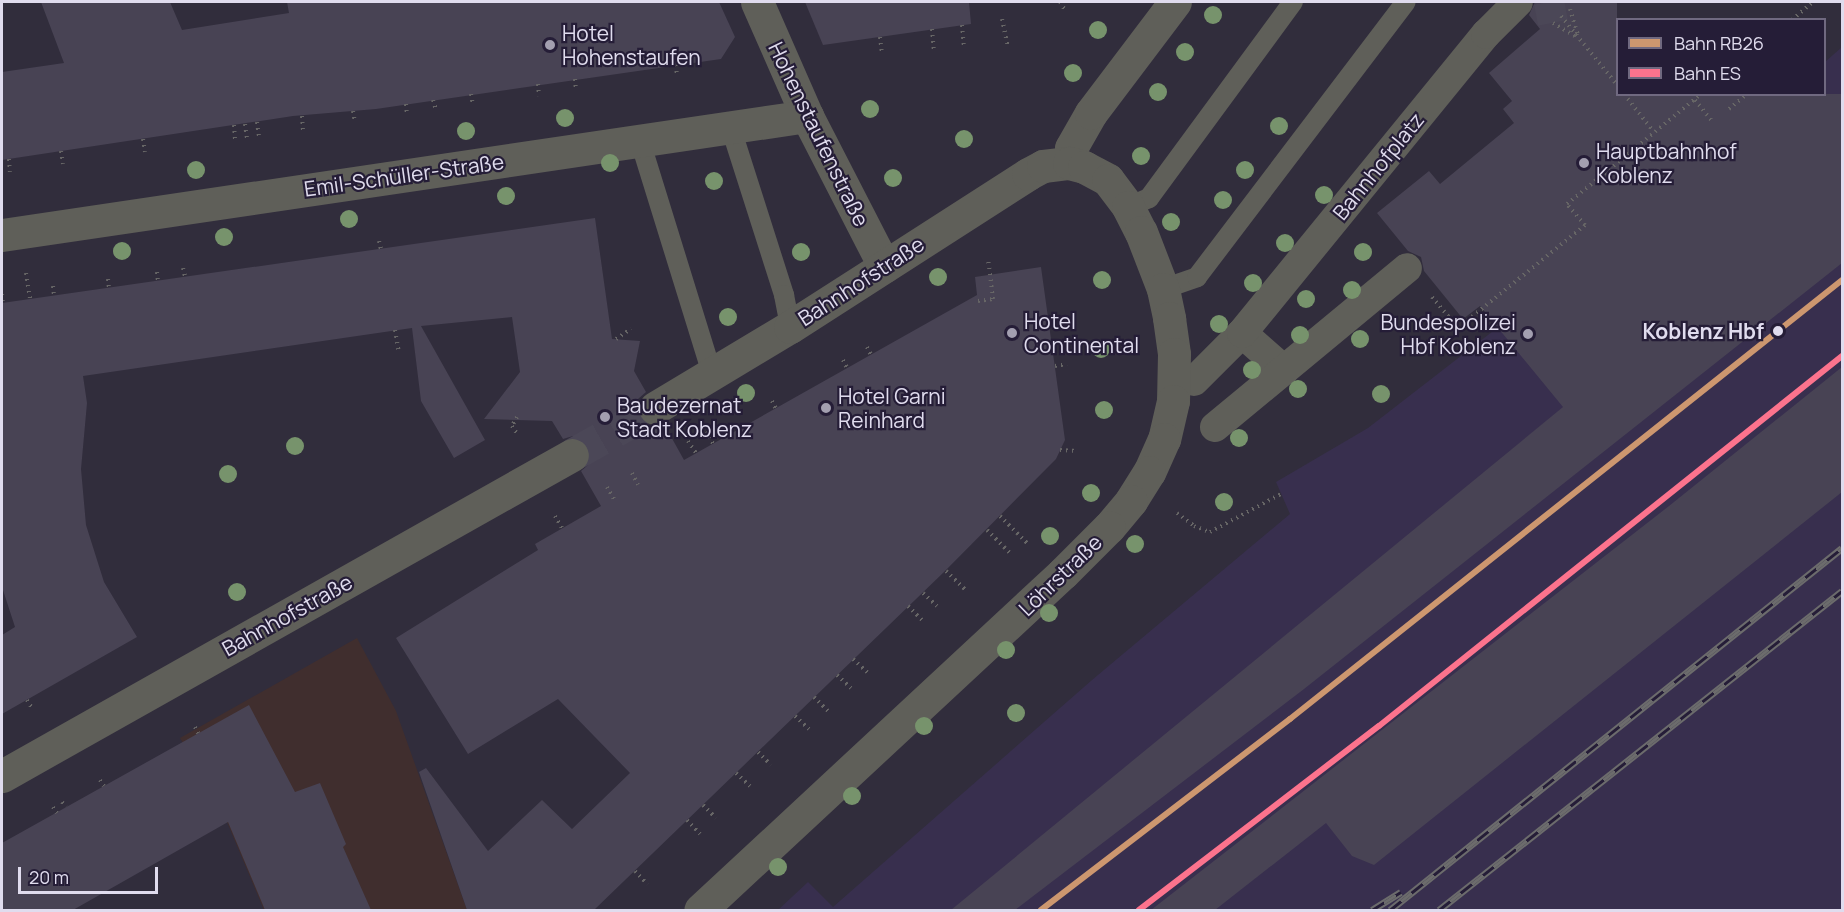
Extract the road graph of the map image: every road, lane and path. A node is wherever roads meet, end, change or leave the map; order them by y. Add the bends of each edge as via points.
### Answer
1 (757, 2) edge
2 (1060, 2) edge
3 (1175, 2) edge
4 (1293, 2) edge
5 (1406, 2) edge
6 (1518, 2) edge
7 (1813, 2) edge
8 (1570, 9) dead end
9 (1065, 10) dead end
10 (1561, 16) dead end
11 (1794, 18) edge
12 (1002, 19) dead end
13 (1553, 23) dead end
14 (962, 25) dead end
15 (932, 29) dead end
16 (880, 37) dead end
17 (1579, 39) junction
18 (1008, 47) dead end
19 (964, 49) dead end
20 (934, 51) dead end
21 (882, 53) dead end
22 (676, 65) dead end
23 (677, 76) dead end
24 (575, 79) dead end
25 (538, 84) dead end
26 (1616, 85) edge
27 (576, 90) dead end
28 (471, 94) dead end
29 (540, 96) dead end
30 (1626, 96) edge
31 (1699, 96) edge
32 (1745, 96) edge
33 (434, 100) dead end
34 (1695, 100) junction
35 (406, 104) dead end
36 (473, 105) dead end
37 (1730, 109) dead end
38 (436, 110) dead end
39 (353, 111) dead end
40 (407, 115) dead end
41 (302, 116) dead end
42 (807, 116) junction
43 (257, 122) dead end
44 (355, 122) dead end
45 (1713, 122) dead end
46 (246, 124) dead end
47 (234, 125) dead end
48 (726, 127) junction
49 (303, 130) dead end
50 (1654, 132) junction
51 (259, 136) dead end
52 (248, 138) dead end
53 (143, 139) dead end
54 (235, 140) dead end
55 (640, 141) junction
56 (61, 151) dead end
57 (145, 152) dead end
58 (9, 159) dead end
59 (1069, 163) junction
60 (63, 164) dead end
61 (10, 172) dead end
62 (1128, 207) junction
63 (2, 235) edge
64 (379, 241) dead end
65 (381, 250) dead end
66 (988, 261) dead end
67 (884, 266) junction
68 (183, 268) dead end
69 (1407, 268) joint
70 (157, 272) dead end
71 (185, 277) dead end
72 (108, 279) dead end
73 (158, 281) dead end
74 (53, 286) dead end
75 (109, 288) dead end
76 (1163, 289) junction
77 (2, 294) edge
78 (54, 296) dead end
79 (978, 301) dead end
80 (3, 303) edge
81 (1062, 323) dead end
82 (1049, 324) dead end
83 (790, 327) junction
84 (631, 329) dead end
85 (395, 330) dead end
86 (1242, 333) junction
87 (616, 339) dead end
88 (867, 347) dead end
89 (399, 353) dead end
90 (871, 355) dead end
91 (843, 360) dead end
92 (1067, 364) dead end
93 (1055, 366) dead end
94 (847, 368) dead end
95 (1284, 370) junction
96 (712, 374) junction
97 (1194, 381) dead end
98 (772, 401) dead end
99 (655, 408) tunnel mouth
100 (776, 409) dead end
101 (517, 417) dead end
102 (1215, 427) dead end
103 (707, 431) dead end
104 (518, 435) dead end
105 (688, 441) dead end
106 (713, 444) dead end
107 (1060, 450) dead end
108 (1077, 451) dead end
109 (696, 453) dead end
110 (572, 455) tunnel mouth
111 (632, 473) dead end
112 (638, 485) dead end
113 (607, 487) dead end
114 (1281, 494) dead end
115 (614, 499) dead end
116 (1177, 513) dead end
117 (555, 516) dead end
118 (1000, 516) dead end
119 (562, 528) dead end
120 (987, 530) dead end
121 (1028, 544) dead end
122 (1012, 555) dead end
123 (946, 571) dead end
124 (966, 590) dead end
125 (923, 593) dead end
126 (908, 606) dead end
127 (937, 606) dead end
128 (922, 620) dead end
129 (853, 659) dead end
130 (868, 673) dead end
131 (837, 675) dead end
132 (851, 688) dead end
133 (814, 697) dead end
134 (27, 700) dead end
135 (32, 708) dead end
136 (828, 711) dead end
137 (795, 716) dead end
138 (195, 727) dead end
139 (809, 729) dead end
140 (198, 733) dead end
141 (758, 752) dead end
142 (771, 765) dead end
143 (736, 773) dead end
144 (2, 776) edge
145 (100, 780) dead end
146 (104, 786) dead end
147 (750, 786) dead end
148 (62, 802) dead end
149 (703, 805) dead end
150 (53, 807) dead end
151 (66, 807) dead end
152 (57, 813) dead end
153 (716, 818) dead end
154 (687, 820) dead end
155 (700, 834) dead end
156 (635, 871) dead end
157 (647, 884) dead end
158 (700, 910) edge

1 - 42 street, Hohenstaufenstraße
2 - 9 path
3 - 59 street via 1091,113 1071,148
4 - 62 lane via 1149,198
5 - 76 lane via 1197,277
6 - 86 street, Bahnhofplatz via 1486,34
7 - 11 path
8 - 17 path
10 - 17 path
12 - 18 path
13 - 17 path
14 - 19 path
15 - 20 path
16 - 21 path
17 - 26 path
22 - 23 path
24 - 27 path
25 - 29 path
28 - 36 path
30 - 50 path
31 - 34 path
32 - 37 path
33 - 38 path
34 - 45 path
34 - 50 path
35 - 40 path
39 - 44 path
41 - 49 path
42 - 48 street, Emil-Schüller-Straße
42 - 67 street, Hohenstaufenstraße
43 - 51 path
46 - 52 path
47 - 54 path
48 - 55 street, Emil-Schüller-Straße
48 - 83 lane via 734,138 781,283
50 - 69 path via 1568,204 1585,225 1458,328
53 - 57 path
55 - 63 street, Emil-Schüller-Straße
55 - 96 lane
56 - 60 path
58 - 61 path
59 - 62 street, Löhrstraße via 1108,180
59 - 67 street, Bahnhofstraße via 1043,166 1028,174
62 - 76 street, Löhrstraße
64 - 65 path
66 - 79 path via 993,298
67 - 83 street, Bahnhofstraße
68 - 71 path
69 - 95 street
70 - 73 path
72 - 75 path
74 - 78 path
76 - 158 street, Löhrstraße via 1174,354 1173,401 1164,439 1131,501 1063,573
77 - 80 path
81 - 82 path
83 - 96 street, Bahnhofstraße
84 - 87 path
85 - 89 path
86 - 95 street
86 - 97 street, Bahnhofplatz
88 - 90 path
91 - 94 path
92 - 93 path
95 - 102 street
96 - 99 street, Bahnhofstraße
98 - 100 path
101 - 104 path via 512,426
103 - 106 path
105 - 109 path
107 - 108 path
110 - 144 street, Bahnhofstraße
111 - 112 path
113 - 115 path
114 - 116 path via 1210,532
117 - 119 path
118 - 121 path
120 - 122 path
123 - 124 path
125 - 127 path
126 - 128 path
129 - 130 path
131 - 132 path
133 - 136 path
134 - 135 path
137 - 139 path
138 - 140 path
141 - 142 path
143 - 147 path
145 - 146 path
148 - 151 path
149 - 153 path
150 - 152 path
154 - 155 path
156 - 157 path

